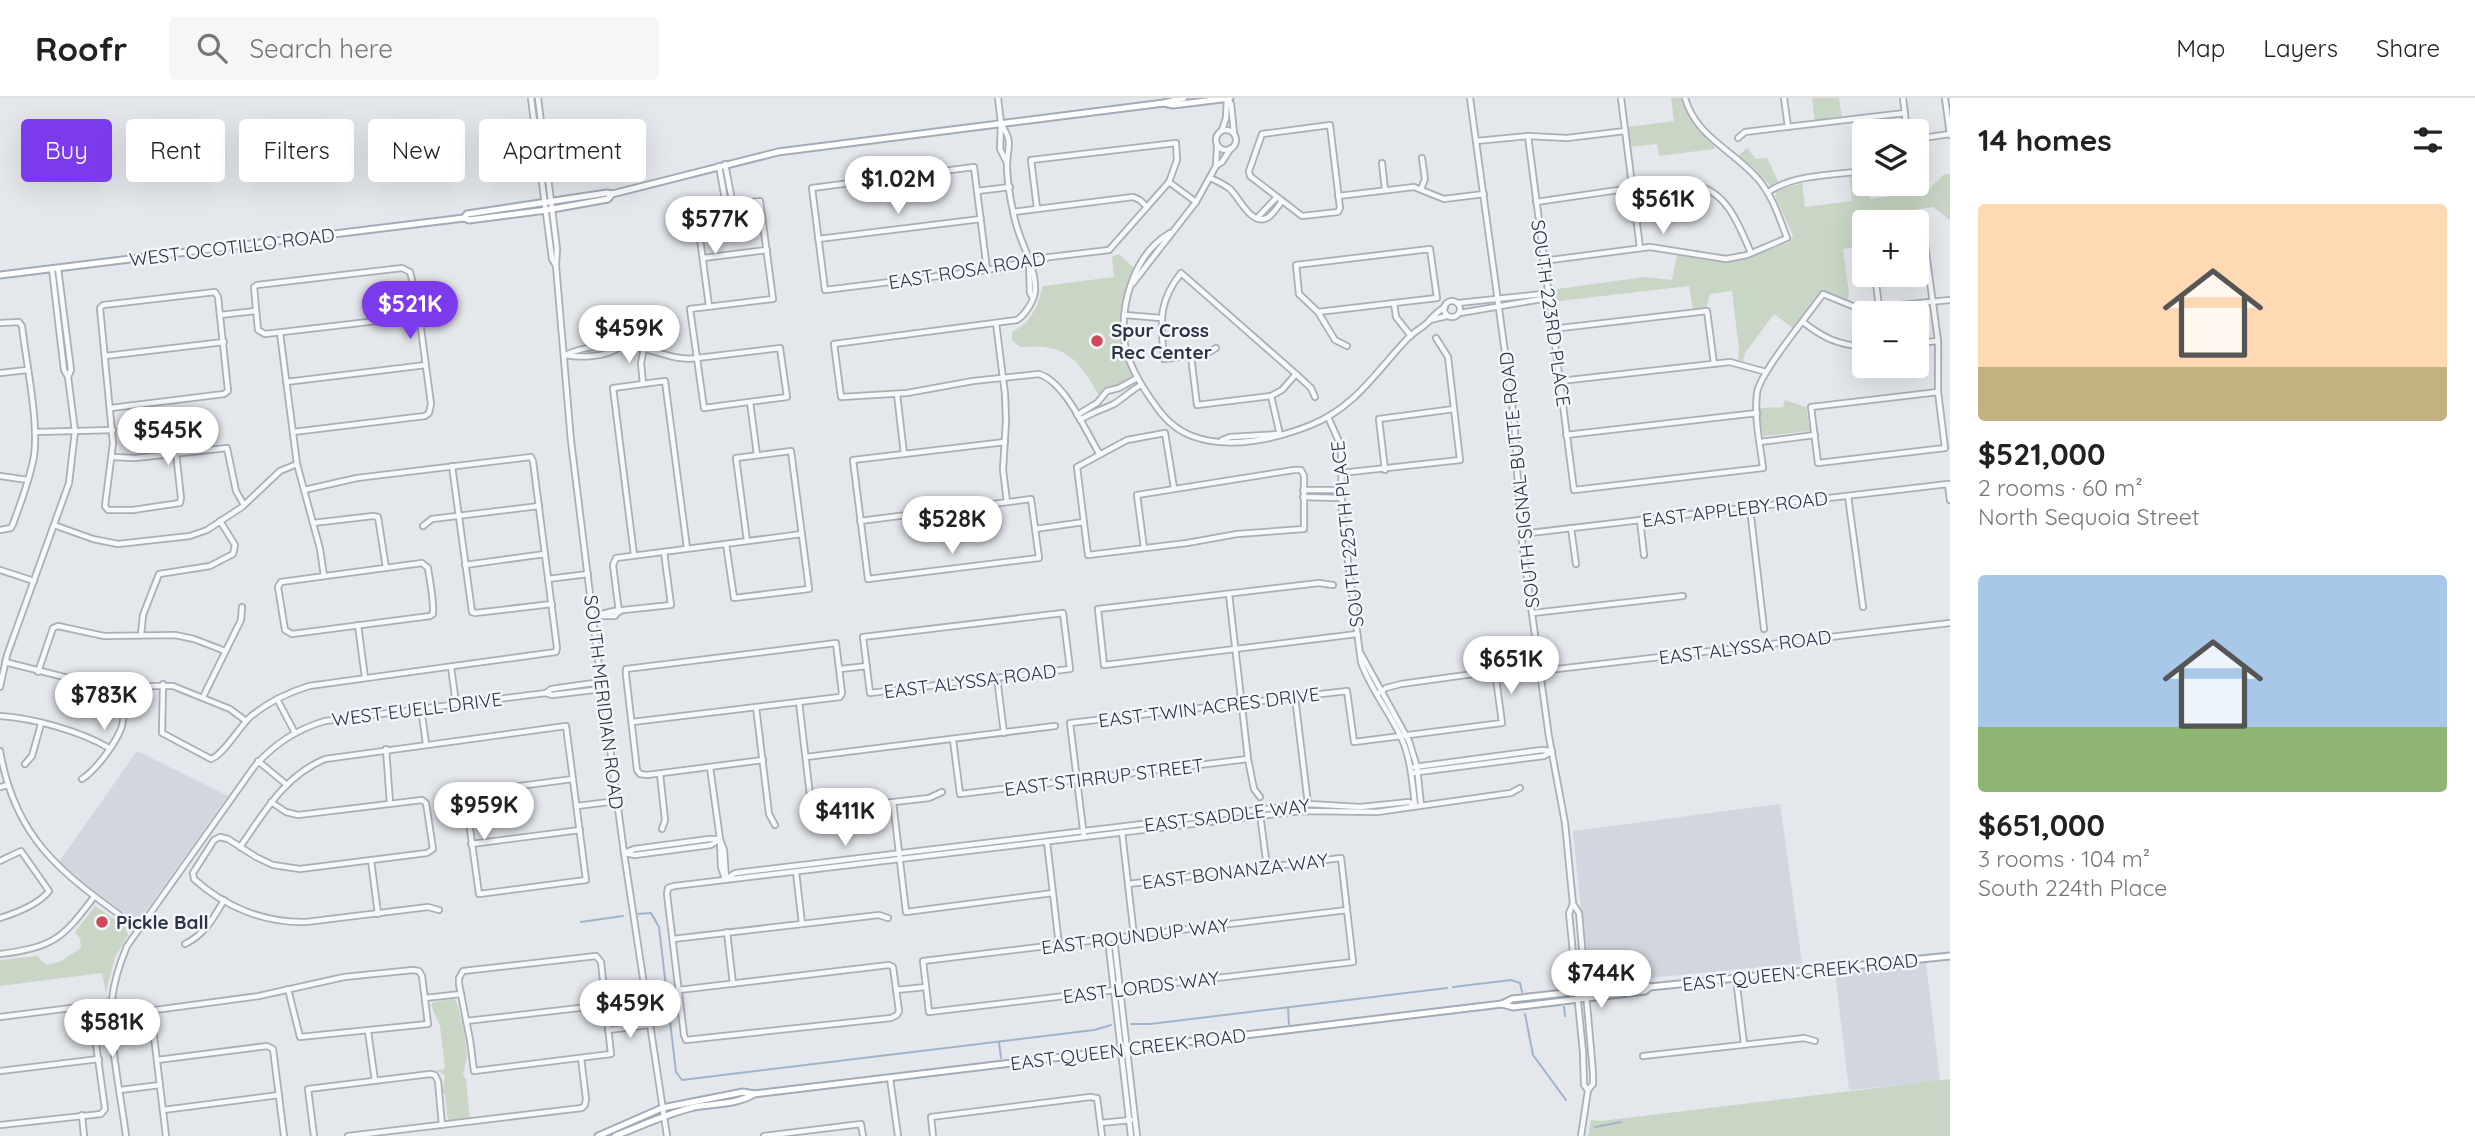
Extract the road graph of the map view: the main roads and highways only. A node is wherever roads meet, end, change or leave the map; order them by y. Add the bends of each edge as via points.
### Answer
1 (1184, 98) edge
2 (1228, 98) edge
3 (1164, 103) junction
4 (0, 275) edge
5 (1950, 956) edge
6 (754, 1094) junction
7 (598, 1136) edge
8 (615, 1136) edge

1 - 3 main road
2 - 3 main road
3 - 4 main road, WEST OCOTILLO ROAD via 778,152 612,194 608,199 469,220
5 - 6 main road, EAST QUEEN CREEK ROAD via 1577,995 1513,1007 1502,1004
6 - 7 main road, EAST QUEEN CREEK ROAD via 743,1092 662,1108
6 - 8 main road, EAST QUEEN CREEK ROAD via 663,1116

